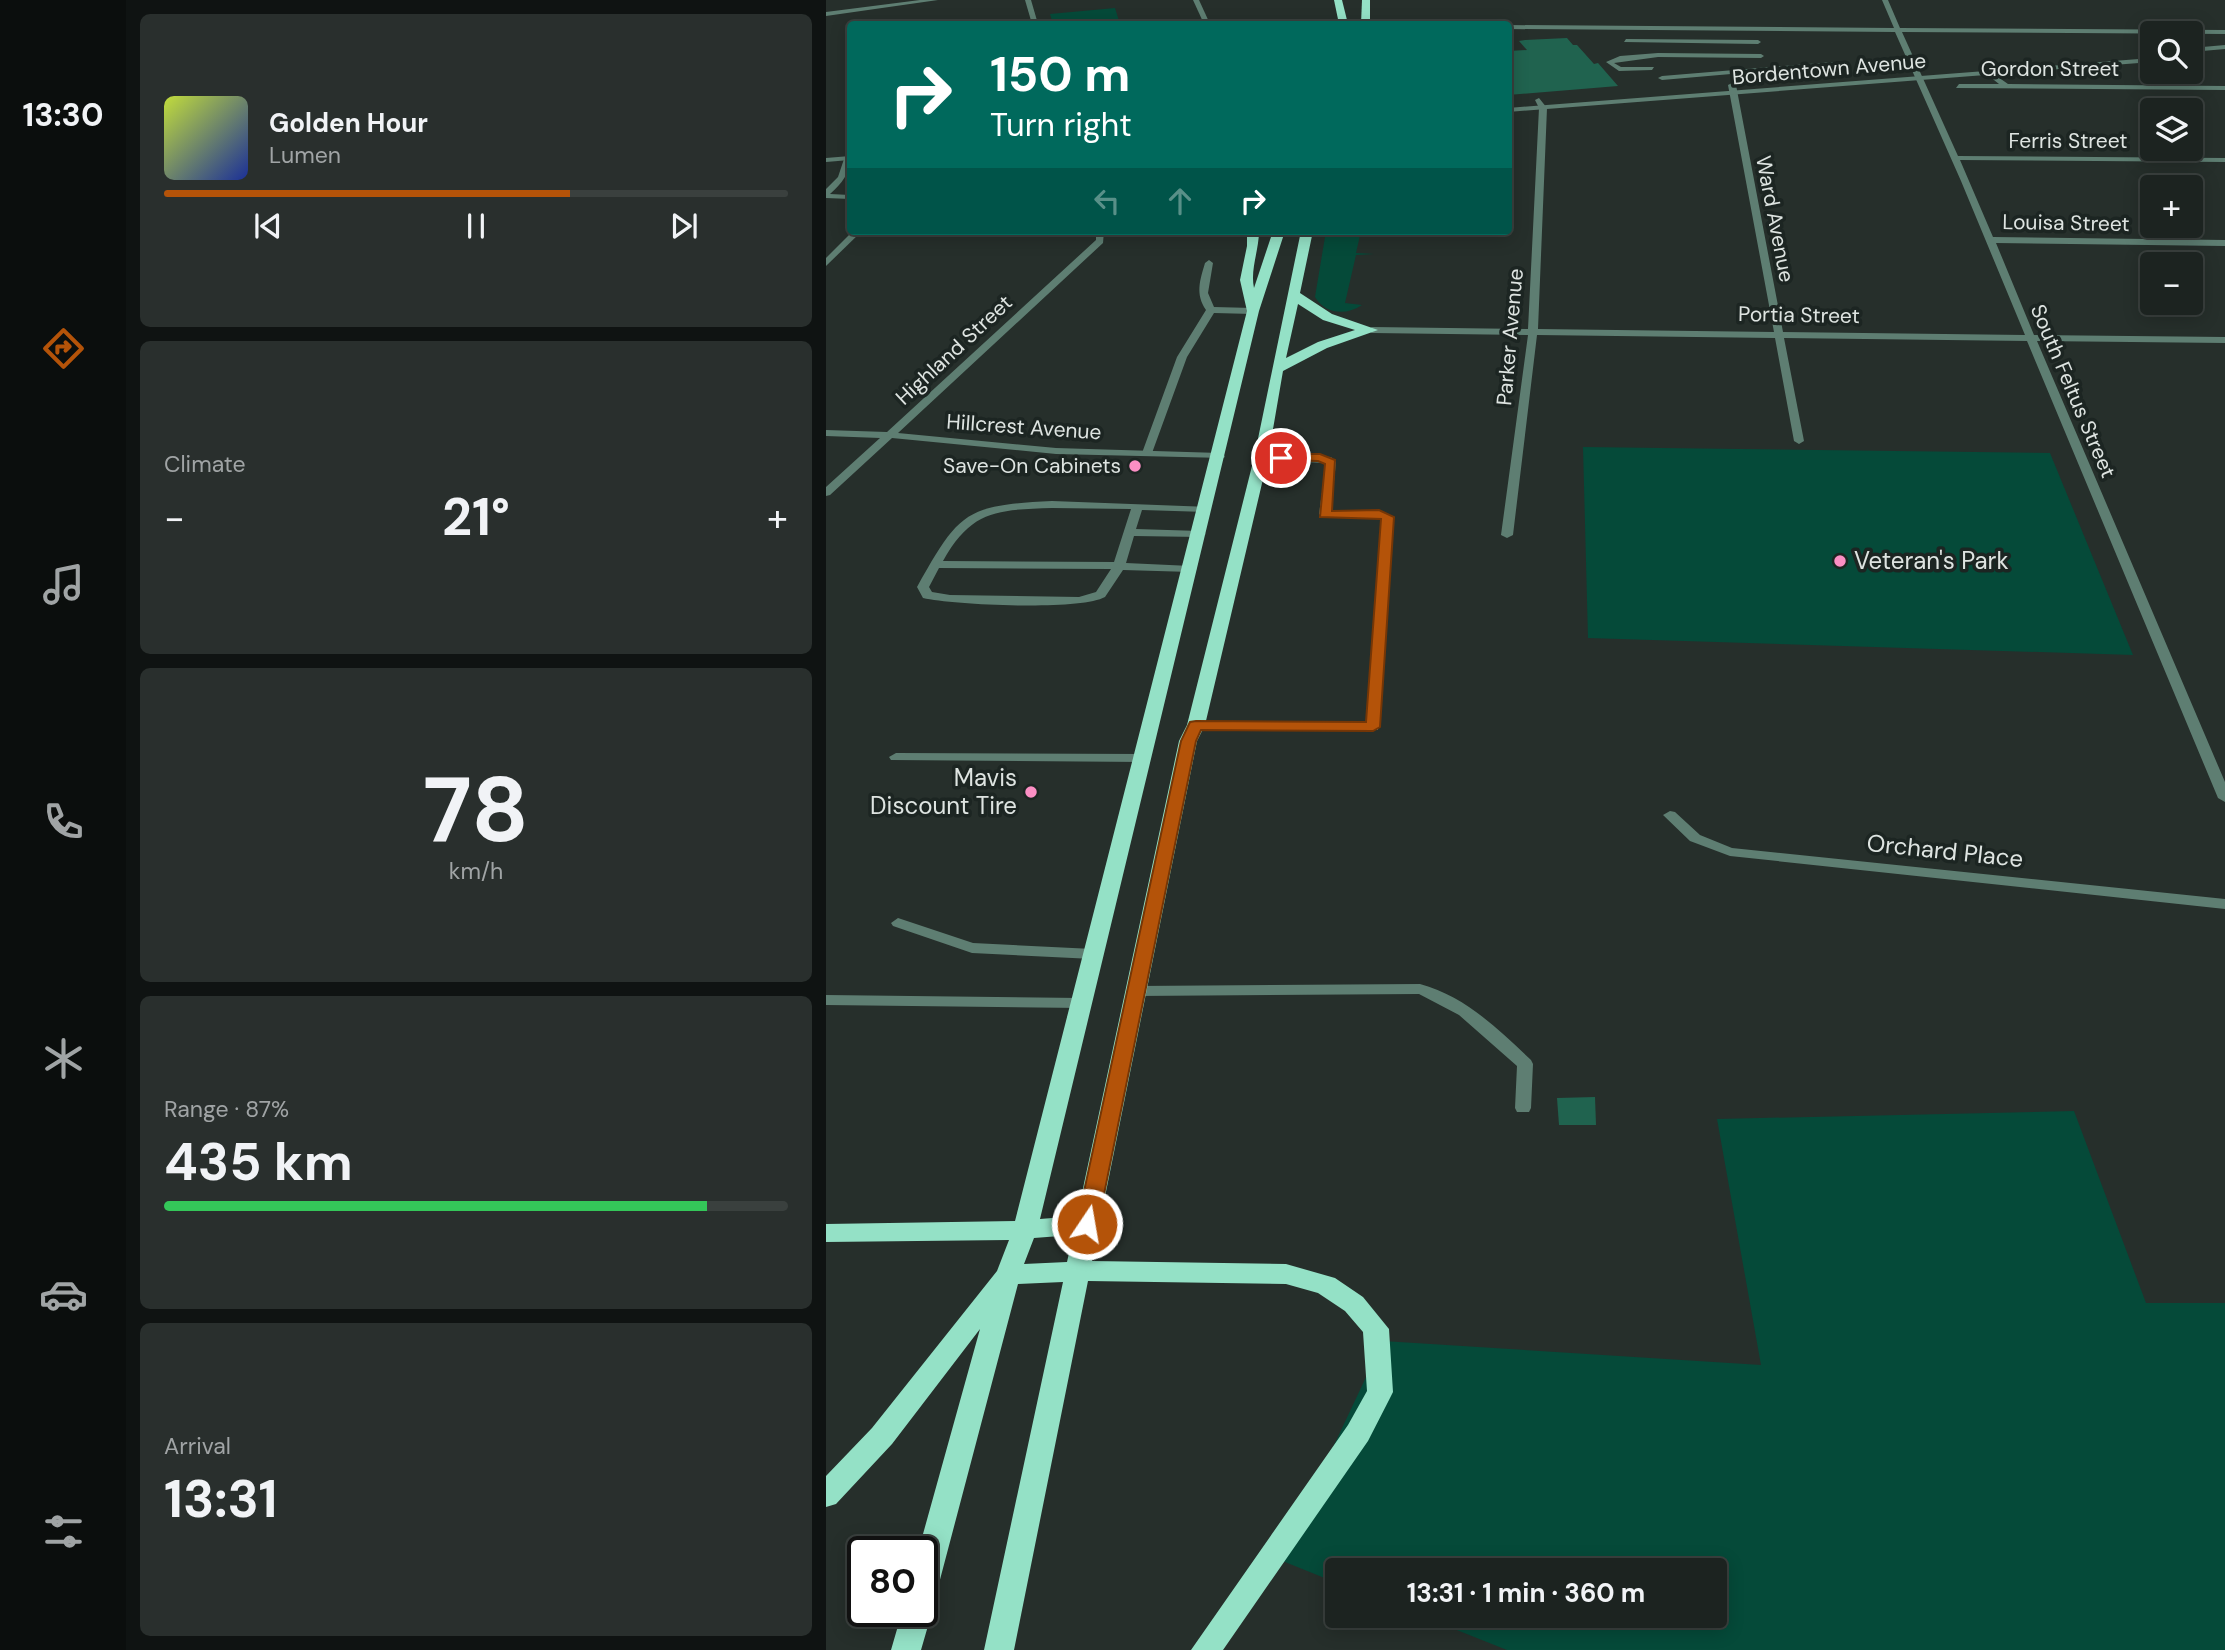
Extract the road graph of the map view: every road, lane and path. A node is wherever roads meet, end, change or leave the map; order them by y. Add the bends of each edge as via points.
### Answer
1 (935, 0) edge
2 (1028, 0) edge
3 (1196, 0) edge
4 (1338, 0) edge
5 (1366, 0) edge
6 (1885, 0) edge
7 (1343, 13) junction
8 (826, 14) edge
9 (1034, 21) edge
10 (1206, 21) edge
11 (1334, 21) edge
12 (1344, 21) edge
13 (1367, 21) edge
14 (1512, 27) edge
15 (1613, 28) junction
16 (1756, 29) junction
17 (1897, 30) junction
18 (2225, 32) edge
19 (1626, 41) junction
20 (1758, 42) junction
21 (2225, 47) edge
22 (2203, 49) edge
23 (2140, 54) edge
24 (2225, 55) edge
25 (1761, 56) junction
26 (2203, 56) edge
27 (1641, 57) junction
28 (2140, 61) edge
29 (1833, 64) dead end
30 (1981, 67) junction
31 (1652, 68) junction
32 (1774, 68) junction
33 (1989, 73) junction
34 (1915, 75) junction
35 (1662, 78) junction
36 (1789, 81) junction
37 (1959, 86) dead end
38 (2006, 86) junction
39 (2225, 88) edge
40 (1674, 90) junction
41 (1733, 90) junction
42 (1512, 102) edge
43 (1541, 104) junction
44 (1512, 109) edge
45 (847, 158) edge
46 (1953, 158) junction
47 (826, 160) edge
48 (2225, 160) edge
49 (847, 164) edge
50 (826, 195) edge
51 (847, 197) edge
52 (854, 235) edge
53 (1100, 235) edge
54 (1253, 235) edge
55 (1278, 235) edge
56 (1306, 235) edge
57 (1990, 240) junction
58 (2225, 243) edge
59 (826, 263) edge
60 (1209, 263) dead end
61 (1293, 293) junction
62 (1211, 310) junction
63 (1253, 311) junction
64 (1372, 330) junction
65 (1533, 331) junction
66 (1780, 334) junction
67 (2029, 337) junction
68 (2225, 340) edge
69 (1277, 369) junction
70 (826, 433) edge
71 (890, 435) junction
72 (1799, 441) dead end
73 (1147, 453) junction
74 (1220, 456) junction
75 (1261, 458) junction
76 (826, 493) edge
77 (1137, 508) junction
78 (1206, 509) junction
79 (1129, 532) junction
80 (1200, 534) junction
81 (1507, 535) dead end
82 (937, 564) junction
83 (1119, 566) junction
84 (1191, 569) junction
85 (1196, 725) junction
86 (896, 757) dead end
87 (1143, 758) junction
88 (2225, 798) edge
89 (1670, 815) dead end
90 (2225, 904) edge
91 (898, 923) dead end
92 (1093, 954) junction
93 (1136, 991) junction
94 (826, 1000) edge
95 (1081, 1003) junction
96 (1524, 1108) dead end
97 (1087, 1224) junction
98 (1025, 1230) junction
99 (826, 1233) edge
100 (1078, 1271) junction
101 (1008, 1275) junction
102 (826, 1495) edge
103 (937, 1536) edge
104 (913, 1627) edge
105 (906, 1650) edge
106 (999, 1650) edge
107 (1206, 1650) edge

1 - 8 street
2 - 9 street
3 - 10 street
4 - 7 highway
5 - 13 highway
6 - 17 street, South Feltus Street
7 - 11 highway
7 - 12 highway
14 - 15 street
15 - 16 street
15 - 19 street
16 - 17 street
16 - 20 street
17 - 18 street
17 - 34 street, South Feltus Street
19 - 20 street
19 - 27 street
20 - 25 street
21 - 22 street
23 - 30 street, Bordentown Avenue
24 - 26 street
25 - 27 street
25 - 32 street
27 - 31 street
27 - 31 street via 1609,62 1619,69
28 - 33 street, Bordentown Avenue
29 - 32 street
30 - 33 street
30 - 34 street, Bordentown Avenue
31 - 35 street
32 - 35 street
32 - 36 street
33 - 34 street, Bordentown Avenue
33 - 38 street
34 - 36 street, Bordentown Avenue
34 - 41 street, Bordentown Avenue
34 - 46 street, South Feltus Street
35 - 40 street
36 - 41 street, Bordentown Avenue
37 - 38 street, Gordon Street
38 - 39 street, Gordon Street
40 - 41 street, Bordentown Avenue
40 - 43 street, Bordentown Avenue
41 - 43 street, Bordentown Avenue
41 - 66 street, Ward Avenue
42 - 43 street, Bordentown Avenue
43 - 44 street, Bordentown Avenue
43 - 65 street, Parker Avenue
45 - 47 street
46 - 48 street, Ferris Street
46 - 57 street, South Feltus Street
49 - 50 street via 842,178
50 - 51 street
52 - 59 street
53 - 71 street, Highland Street via 1100,241
54 - 63 highway via 1246,280
55 - 63 highway
56 - 61 highway
57 - 58 street, Louisa Street
57 - 67 street, South Feltus Street
60 - 62 street via 1202,292
61 - 64 highway via 1308,308 1327,317
61 - 69 highway
62 - 63 street
62 - 73 street via 1182,356
63 - 74 highway
64 - 65 street, Portia Street
64 - 69 highway via 1308,349
65 - 66 street, Portia Street
65 - 81 street, Parker Avenue
66 - 67 street, Portia Street
66 - 72 street, Ward Avenue
67 - 68 street, Portia Street
67 - 88 street, South Feltus Street
69 - 75 highway
70 - 71 street, Hillcrest Avenue
71 - 73 street, Hillcrest Avenue via 1056,451
71 - 76 street, Highland Street
73 - 74 street, Hillcrest Avenue
74 - 78 highway
75 - 85 highway
75 - 85 street via 1327,459 1331,462 1325,514 1388,517 1373,727
77 - 78 street
77 - 79 street
77 - 82 street via 1007,506 977,514 959,529
78 - 80 highway
79 - 80 street
79 - 83 street
80 - 84 highway
82 - 83 street
82 - 83 street via 923,587 927,594 1010,600 1097,599
83 - 84 street
84 - 87 highway
85 - 93 highway via 1188,741
86 - 87 street
87 - 92 highway
89 - 90 street, Orchard Place via 1695,838 1730,852
91 - 92 street via 972,948
92 - 95 highway
93 - 96 street via 1420,989 1447,998 1473,1015 1525,1064
93 - 97 highway
94 - 95 street
95 - 98 highway
97 - 98 highway
97 - 100 highway
98 - 99 highway
98 - 101 highway
100 - 101 highway
100 - 106 highway
100 - 107 highway via 1286,1274 1326,1285 1354,1304 1376,1329 1380,1392 1375,1402
101 - 102 highway via 882,1436
101 - 103 highway
104 - 105 highway

